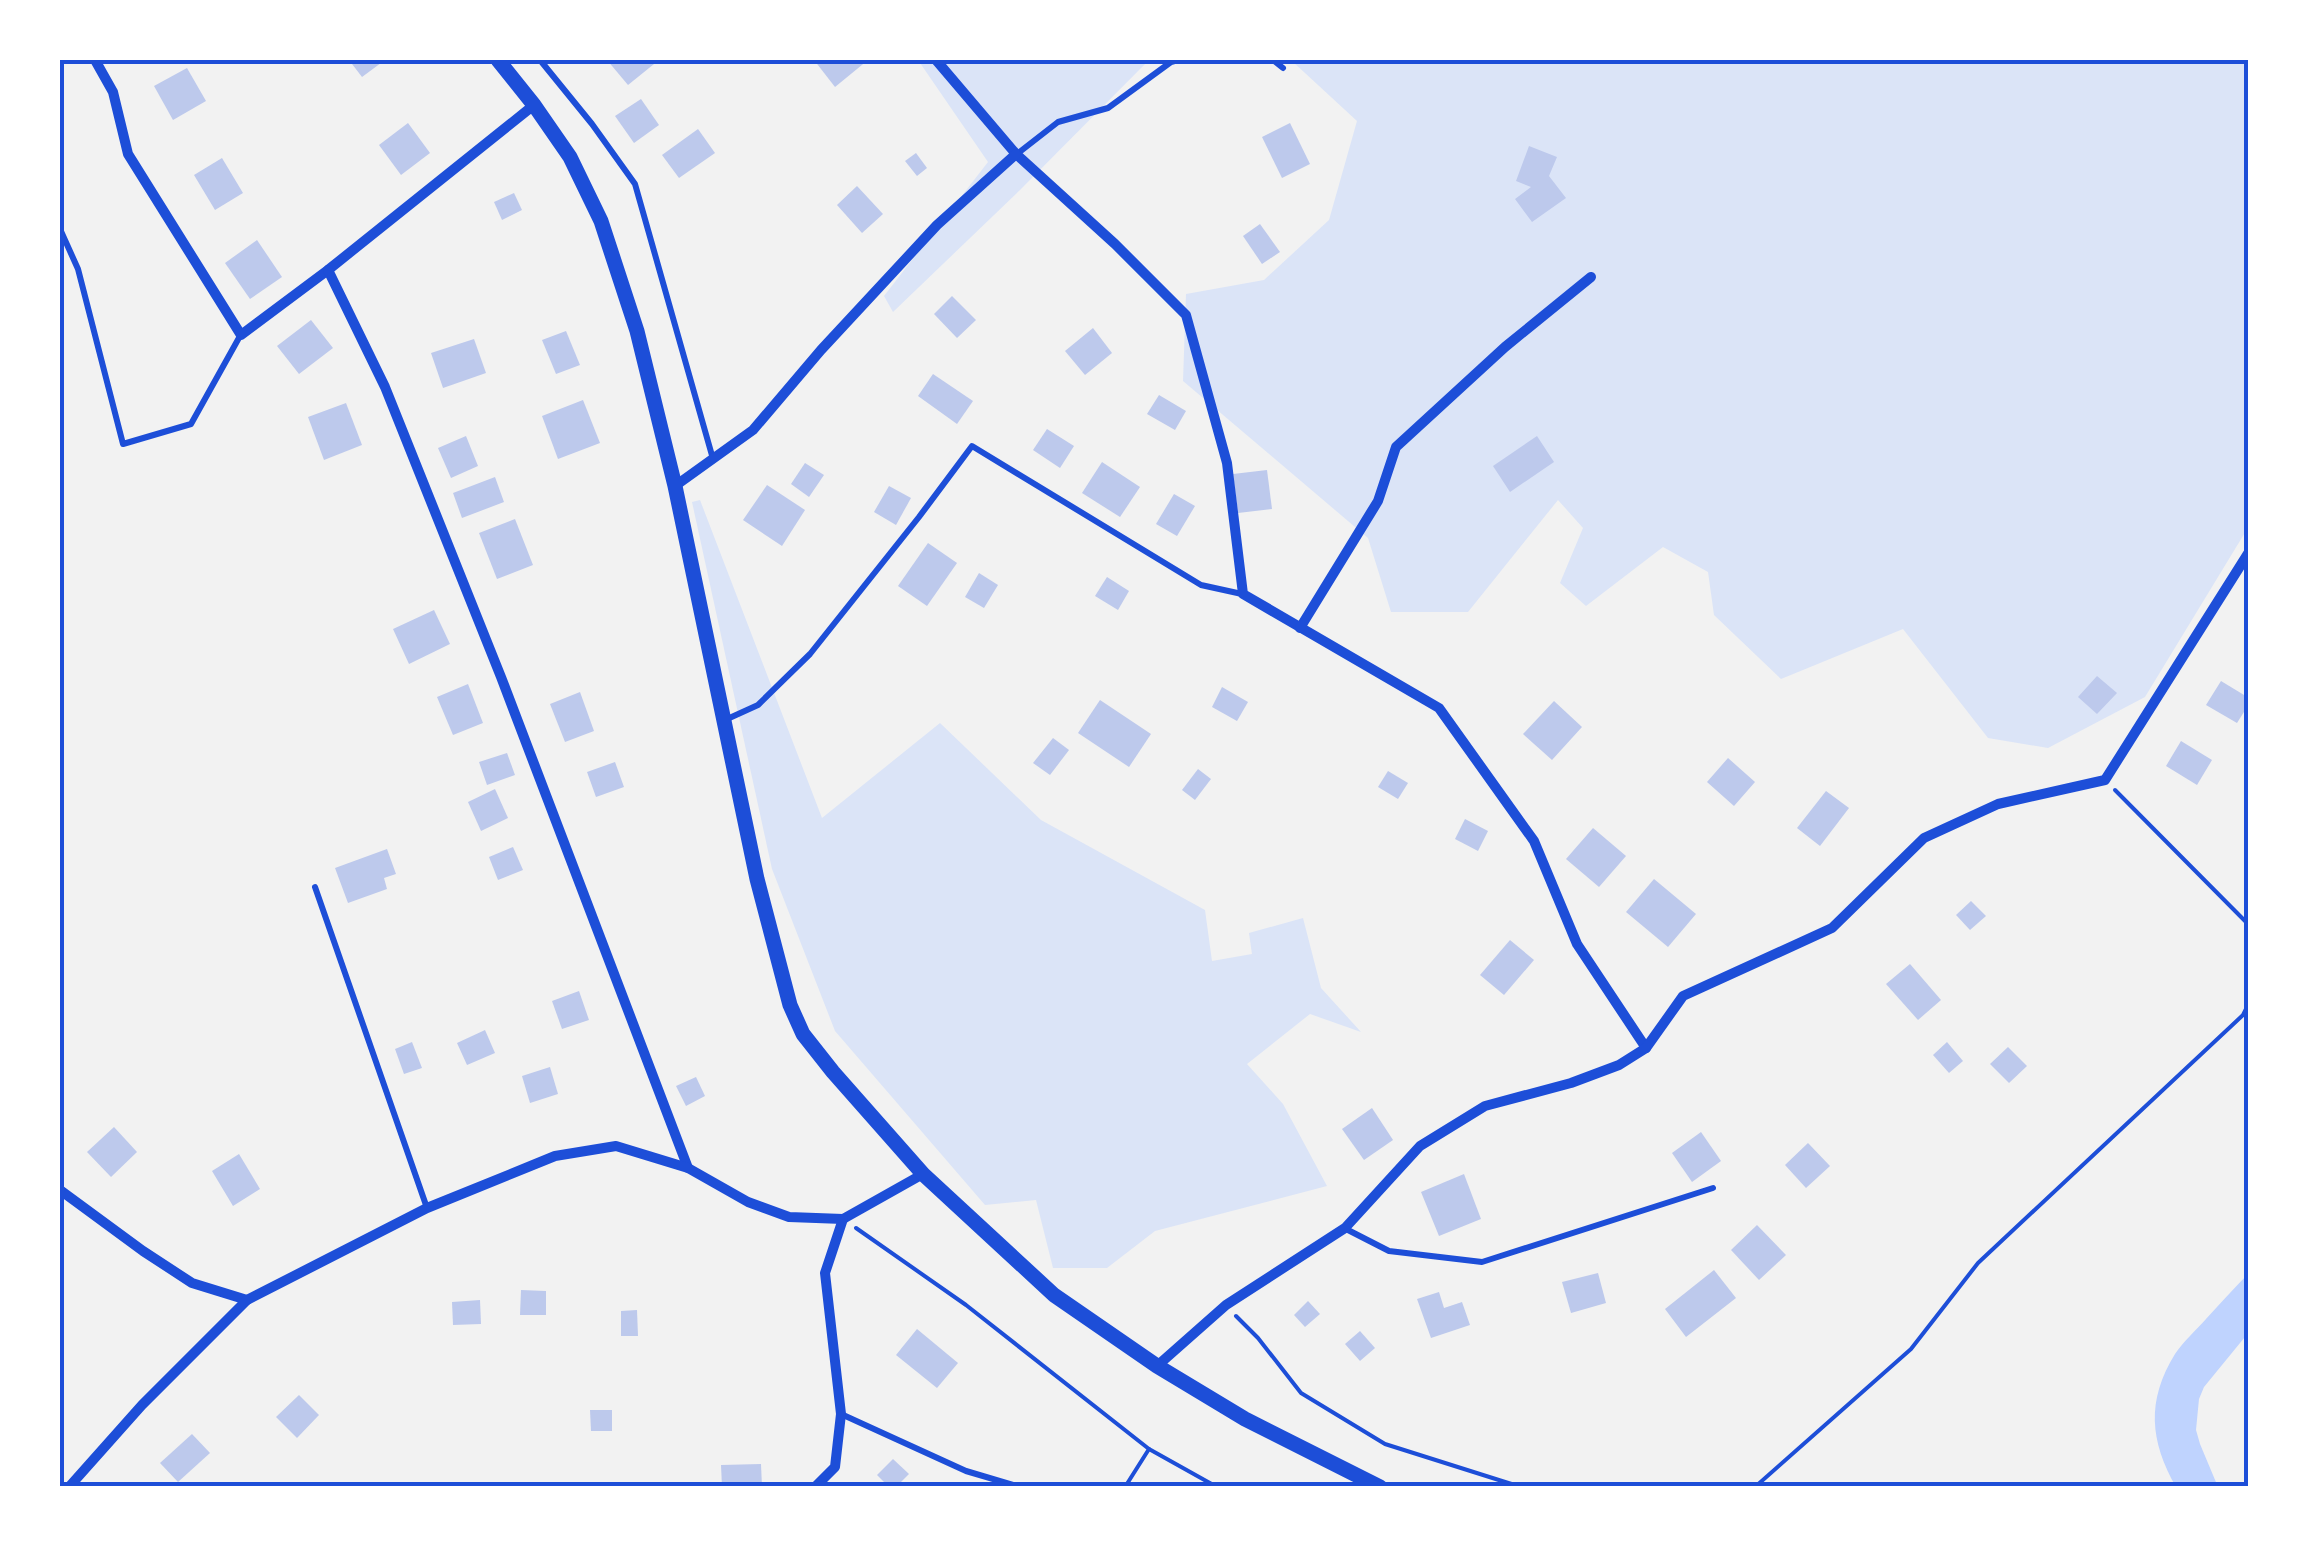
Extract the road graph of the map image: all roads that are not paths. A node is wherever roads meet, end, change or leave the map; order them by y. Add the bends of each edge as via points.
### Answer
1 (95, 60) edge
2 (498, 60) edge
3 (540, 60) edge
4 (936, 60) edge
5 (1178, 60) edge
6 (1273, 60) edge
7 (1284, 68) dead end
8 (534, 105) junction
9 (1016, 154) junction
10 (60, 229) edge
11 (328, 270) junction
12 (1590, 277) dead end
13 (241, 334) junction
14 (714, 459) junction
15 (675, 486) junction
16 (2249, 552) edge
17 (1243, 594) junction
18 (1300, 628) junction
19 (725, 720) junction
20 (315, 887) dead end
21 (1646, 1048) junction
22 (688, 1168) junction
23 (923, 1174) junction
24 (1713, 1188) dead end
25 (60, 1190) edge
26 (427, 1208) junction
27 (843, 1219) junction
28 (1345, 1228) junction
29 (246, 1300) junction
30 (1157, 1366) junction
31 (841, 1414) junction
32 (69, 1487) edge
33 (815, 1487) edge
34 (1020, 1487) edge
35 (1380, 1487) edge

1 - 13 street via 113,92 128,154
2 - 8 street
3 - 14 lane via 635,184
4 - 9 street
5 - 9 lane via 1108,108 1058,122
6 - 7 lane
8 - 11 street
8 - 15 street via 570,157 601,222 637,330
9 - 14 street via 937,225 753,430
9 - 17 street via 1186,315 1226,462
10 - 13 lane via 78,269 123,444 191,424
11 - 13 street
11 - 22 street via 385,387 472,604
12 - 18 street via 1396,447 1378,501
14 - 15 street
15 - 19 street
16 - 21 street via 2105,780 1998,804 1924,838 1832,928 1684,996
17 - 18 street
17 - 19 lane via 1201,586 972,446 810,654 758,705
18 - 21 street via 1439,708 1534,841 1577,944
19 - 23 street via 757,880 803,1034
20 - 26 lane
21 - 28 street via 1571,1083 1485,1106 1420,1146
22 - 26 street via 616,1146 601,1148 555,1156
22 - 27 street via 748,1202 790,1216
23 - 27 street
23 - 30 street via 1054,1295
24 - 28 lane via 1482,1262 1389,1251
25 - 29 street via 192,1283
26 - 29 street
27 - 31 street via 826,1273
28 - 30 street via 1226,1305
29 - 32 street
30 - 35 street
31 - 33 street via 835,1467
31 - 34 lane via 966,1471

